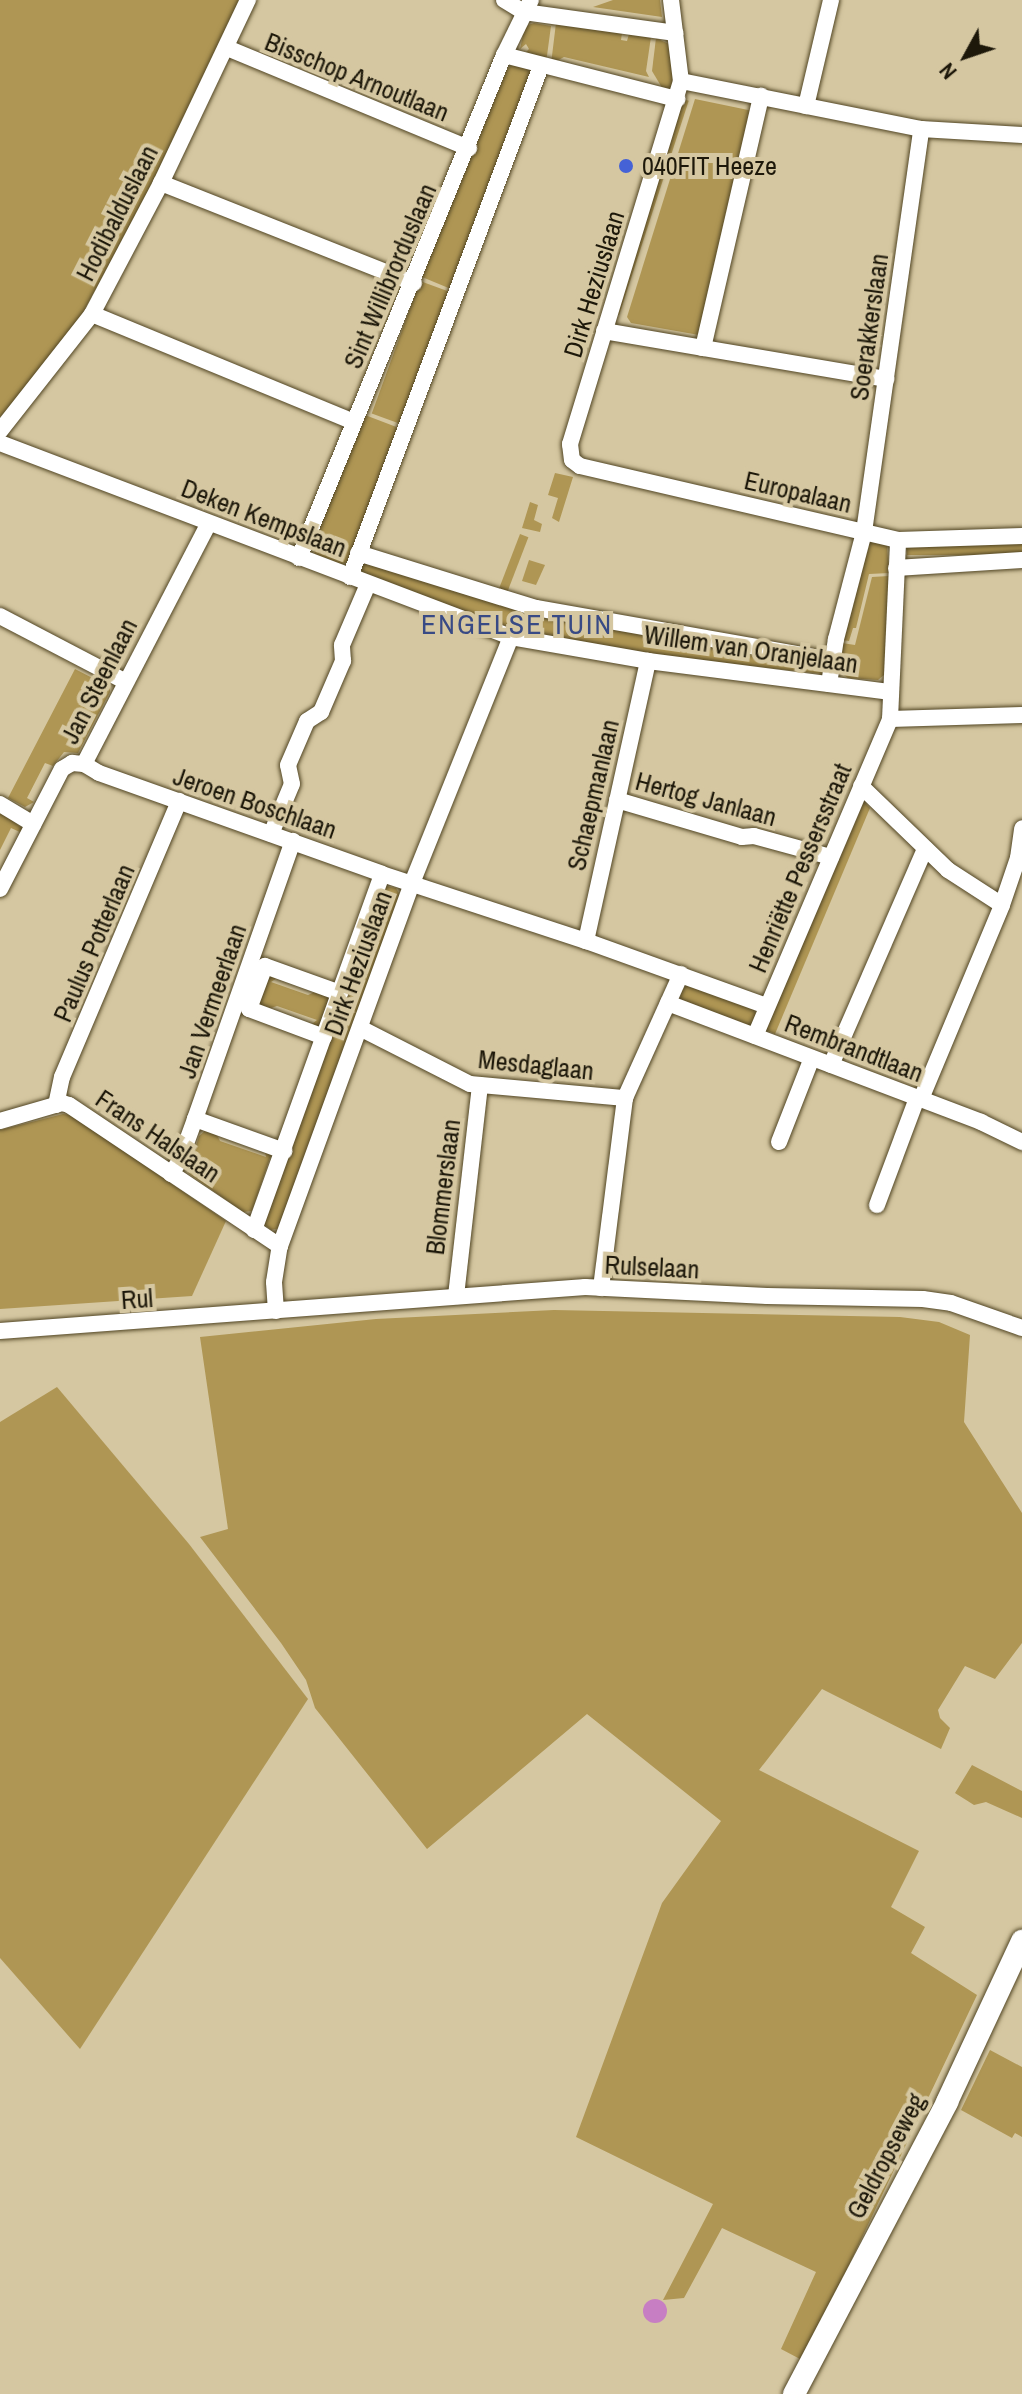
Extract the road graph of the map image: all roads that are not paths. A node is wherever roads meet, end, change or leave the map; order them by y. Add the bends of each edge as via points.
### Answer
1 (248, 0) edge
2 (504, 0) edge
3 (671, 0) edge
4 (831, 0) edge
5 (528, 6) edge
6 (676, 33) junction
7 (227, 48) junction
8 (504, 55) junction
9 (541, 66) junction
10 (681, 81) junction
11 (761, 96) junction
12 (677, 99) junction
13 (806, 106) junction
14 (921, 129) junction
15 (1022, 135) edge
16 (469, 148) junction
17 (161, 183) junction
18 (414, 283) junction
19 (92, 314) junction
20 (604, 331) junction
21 (703, 348) junction
22 (886, 379) junction
23 (354, 422) junction
24 (0, 431) edge
25 (0, 443) edge
26 (569, 455) joint
27 (209, 523) junction
28 (864, 532) junction
29 (1022, 536) edge
30 (898, 540) junction
31 (358, 553) junction
32 (299, 558) junction
33 (1022, 560) edge
34 (896, 568) junction
35 (350, 577) junction
36 (368, 584) junction
37 (512, 602) joint
38 (0, 616) edge
39 (511, 637) junction
40 (831, 660) junction
41 (648, 661) junction
42 (126, 682) junction
43 (829, 684) junction
44 (891, 692) junction
45 (1022, 715) edge
46 (890, 719) junction
47 (84, 764) junction
48 (861, 786) junction
49 (617, 800) junction
50 (179, 801) junction
51 (0, 804) edge
52 (33, 824) junction
53 (1022, 828) edge
54 (271, 834) junction
55 (293, 841) junction
56 (925, 849) junction
57 (831, 857) junction
58 (382, 874) junction
59 (412, 883) junction
60 (0, 889) edge
61 (1002, 905) junction
62 (586, 941) junction
63 (681, 974) junction
64 (340, 993) junction
65 (668, 1003) junction
66 (767, 1006) junction
67 (360, 1028) junction
68 (755, 1036) junction
69 (324, 1037) junction
70 (812, 1058) junction
71 (831, 1065) junction
72 (480, 1085) junction
73 (625, 1098) junction
74 (919, 1098) junction
75 (56, 1105) junction
76 (195, 1119) junction
77 (0, 1121) edge
78 (779, 1142) dead end
79 (1022, 1142) edge
80 (284, 1151) junction
81 (171, 1174) junction
82 (877, 1205) dead end
83 (254, 1230) junction
84 (280, 1246) junction
85 (601, 1288) junction
86 (456, 1296) junction
87 (276, 1311) junction
88 (1022, 1328) edge
89 (0, 1331) edge
90 (1022, 1941) edge
91 (794, 2394) edge

1 - 7 street, Hodibalduslaan
2 - 5 street
3 - 6 street
4 - 13 street
5 - 6 street
5 - 8 street, Sint Willibrorduslaan
6 - 10 street, Dirk Heziuslaan
7 - 16 street, Bisschop Arnoutlaan
7 - 17 street, Hodibalduslaan
8 - 9 street
8 - 16 street, Sint Willibrorduslaan
9 - 12 street
9 - 31 street
10 - 11 street
10 - 12 street, Dirk Heziuslaan
11 - 13 street
11 - 21 street
12 - 20 street, Dirk Heziuslaan
13 - 14 street
14 - 15 street
14 - 22 street, Soerakkerslaan
16 - 18 street, Sint Willibrorduslaan
17 - 18 street
17 - 19 street, Hodibalduslaan
18 - 23 street, Sint Willibrorduslaan
19 - 23 street
19 - 24 street, Hodibalduslaan
20 - 21 street
20 - 26 street, Dirk Heziuslaan
21 - 22 street
22 - 28 street, Soerakkerslaan
23 - 32 street, Sint Willibrorduslaan
25 - 27 street, Deken Kempslaan
26 - 28 street, Europalaan via 580,466
27 - 32 street, Deken Kempslaan
27 - 42 street, Jan Steenlaan
28 - 30 street, Europalaan
28 - 40 street, Soerakkerslaan
29 - 30 street, Europalaan
30 - 34 street
31 - 35 street
31 - 37 street, Deken Kempslaan
32 - 35 street, Deken Kempslaan
33 - 34 street
34 - 44 street
35 - 36 street, Deken Kempslaan
36 - 39 street, Deken Kempslaan
36 - 54 street via 321,712 307,721 288,765 292,784
37 - 40 street, Willem van Oranjelaan
38 - 42 street
39 - 41 street, Willem van Oranjelaan
39 - 59 street, Dirk Heziuslaan
40 - 43 street, Soerakkerslaan
41 - 43 street, Willem van Oranjelaan
41 - 49 street, Schaepmanlaan
42 - 47 street, Jan Steenlaan
43 - 44 street, Willem van Oranjelaan
44 - 46 street
45 - 46 street
46 - 48 street, Henriëtte Pessersstraat
47 - 50 street, Jeroen Boschlaan
47 - 52 street, Jan Steenlaan via 62,769
48 - 56 street
48 - 57 street, Henriëtte Pessersstraat
49 - 57 street, Hertog Janlaan
49 - 62 street, Schaepmanlaan
50 - 54 street, Jeroen Boschlaan
50 - 75 street, Paulus Potterlaan via 62,1077
51 - 52 street
52 - 60 street, Jan Steenlaan
53 - 61 street
54 - 55 street, Jeroen Boschlaan
55 - 58 street, Jeroen Boschlaan
55 - 76 street, Jan Vermeerlaan
56 - 61 street
56 - 71 street
57 - 66 street, Henriëtte Pessersstraat
58 - 59 street, Jeroen Boschlaan
58 - 64 street, Dirk Heziuslaan
59 - 62 street, Rembrandtlaan
59 - 67 street, Dirk Heziuslaan
61 - 74 street
62 - 63 street, Rembrandtlaan
63 - 65 street
63 - 66 street, Rembrandtlaan
64 - 69 street, Dirk Heziuslaan
64 - 69 street, Dirk Heziuslaan via 265,966 249,1009
65 - 68 street, Rembrandtlaan
65 - 73 street
66 - 68 street, Henriëtte Pessersstraat
67 - 72 street, Mesdaglaan via 456,1079
67 - 84 street, Dirk Heziuslaan
68 - 70 street, Rembrandtlaan
69 - 80 street, Dirk Heziuslaan
70 - 71 street, Rembrandtlaan
70 - 78 street
71 - 74 street, Rembrandtlaan
72 - 73 street, Mesdaglaan
72 - 86 street, Blommerslaan
73 - 85 street
74 - 79 street, Rembrandtlaan
74 - 82 street
75 - 77 street, Frans Halslaan
75 - 81 street, Frans Halslaan via 80,1111
76 - 80 street
76 - 81 street, Jan Vermeerlaan
80 - 83 street, Dirk Heziuslaan
81 - 83 street, Frans Halslaan
83 - 84 street, Frans Halslaan
84 - 87 street, Dirk Heziuslaan
85 - 86 street, Rulselaan
85 - 88 street, Rulselaan via 923,1299 951,1303
86 - 87 street, Rulselaan
87 - 89 street, Rul
90 - 91 main road, Geldropseweg via 947,2102

